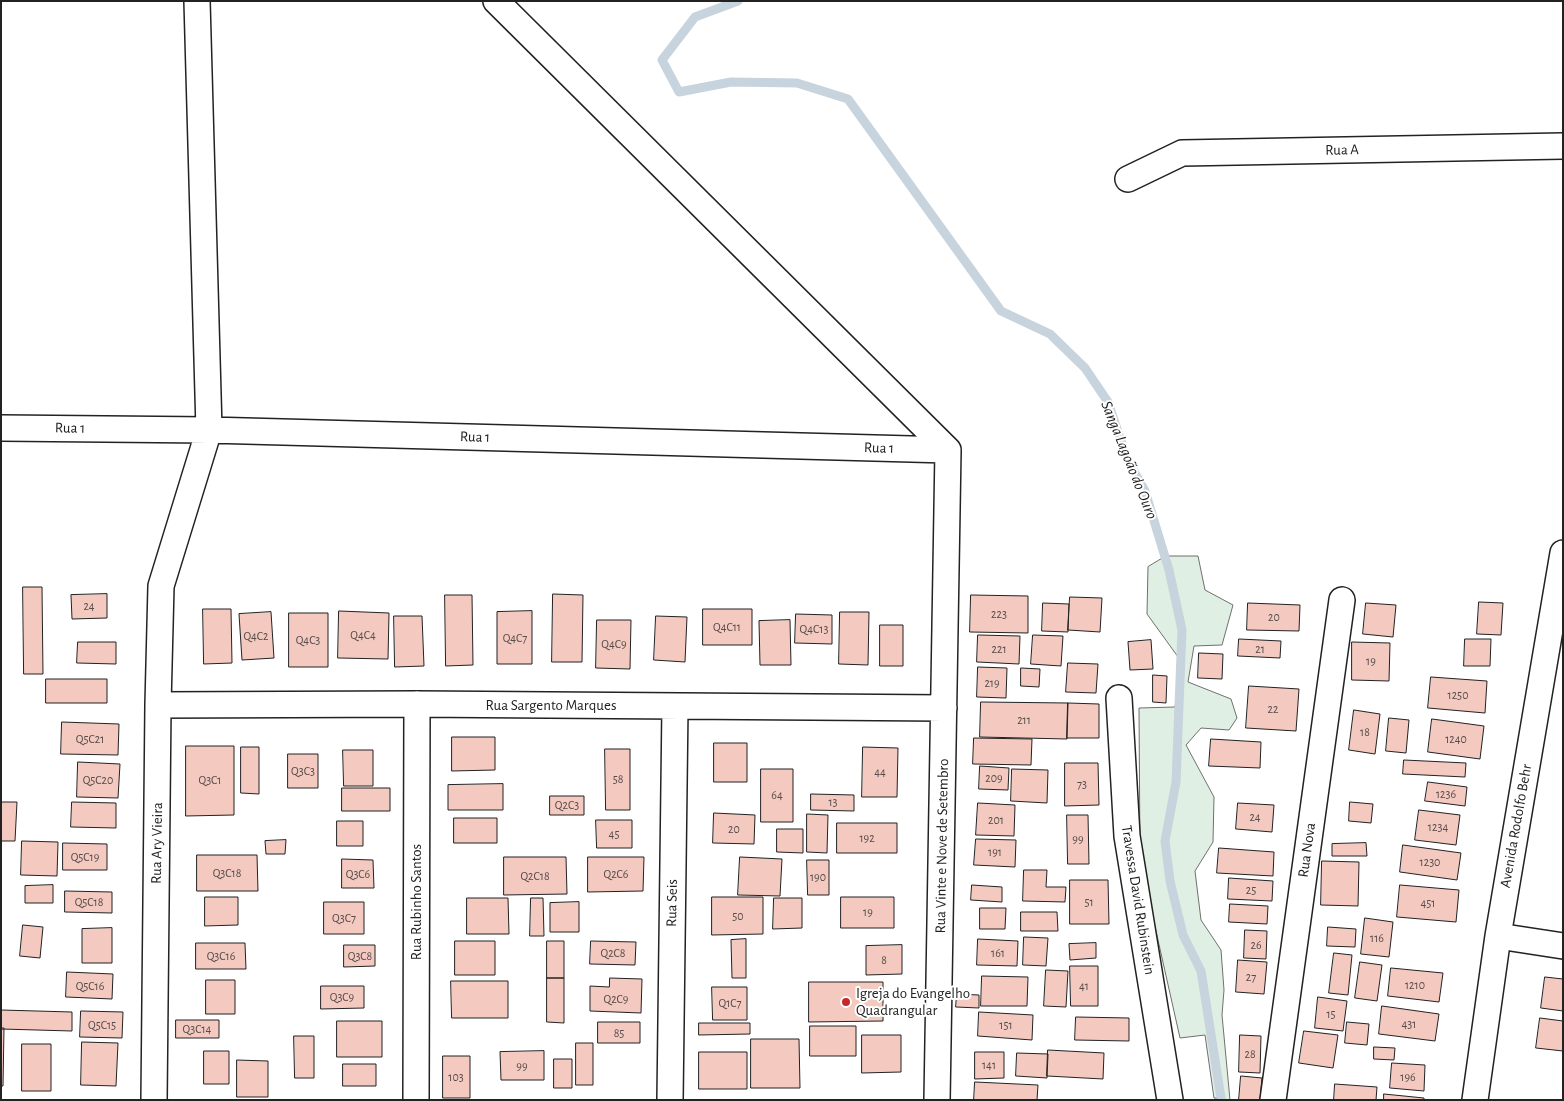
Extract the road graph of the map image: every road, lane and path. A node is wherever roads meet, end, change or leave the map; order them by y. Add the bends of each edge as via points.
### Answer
1 (197, 1) edge
2 (496, 1) edge
3 (1563, 146) edge
4 (1128, 178) dead end
5 (1, 428) edge
6 (209, 430) junction
7 (948, 450) junction
8 (1563, 553) edge
9 (1342, 600) dead end
10 (1557, 626) edge
11 (1119, 698) dead end
12 (417, 704) junction
13 (158, 705) junction
14 (675, 706) junction
15 (944, 708) junction
16 (1498, 936) junction
17 (1563, 946) edge
18 (154, 1100) edge
19 (416, 1100) edge
20 (670, 1100) edge
21 (937, 1100) edge
22 (1170, 1100) edge
23 (1273, 1100) edge
24 (1475, 1100) edge

1 - 6 street, Rua Ary Vieira
2 - 7 street
3 - 4 street, Rua A via 1182,153
5 - 6 street, Rua 1
6 - 7 street, Rua 1
6 - 13 street, Rua Ary Vieira via 161,586
7 - 15 street, Rua Vinte e Nove de Setembro
8 - 10 street, Avenida Rodolfo Behr
9 - 23 street, Rua Nova
10 - 16 street, Avenida Rodolfo Behr
11 - 22 street, Travessa David Rubinstein via 1127,836
12 - 13 street, Rua Sargento Marques
12 - 14 street, Rua Sargento Marques
12 - 19 street, Rua Rubinho Santos
13 - 18 street, Rua Ary Vieira
14 - 15 street, Rua Sargento Marques
14 - 20 street, Rua Seis
15 - 21 street, Rua Vinte e Nove de Setembro
16 - 17 street
16 - 24 street, Avenida Rodolfo Behr

